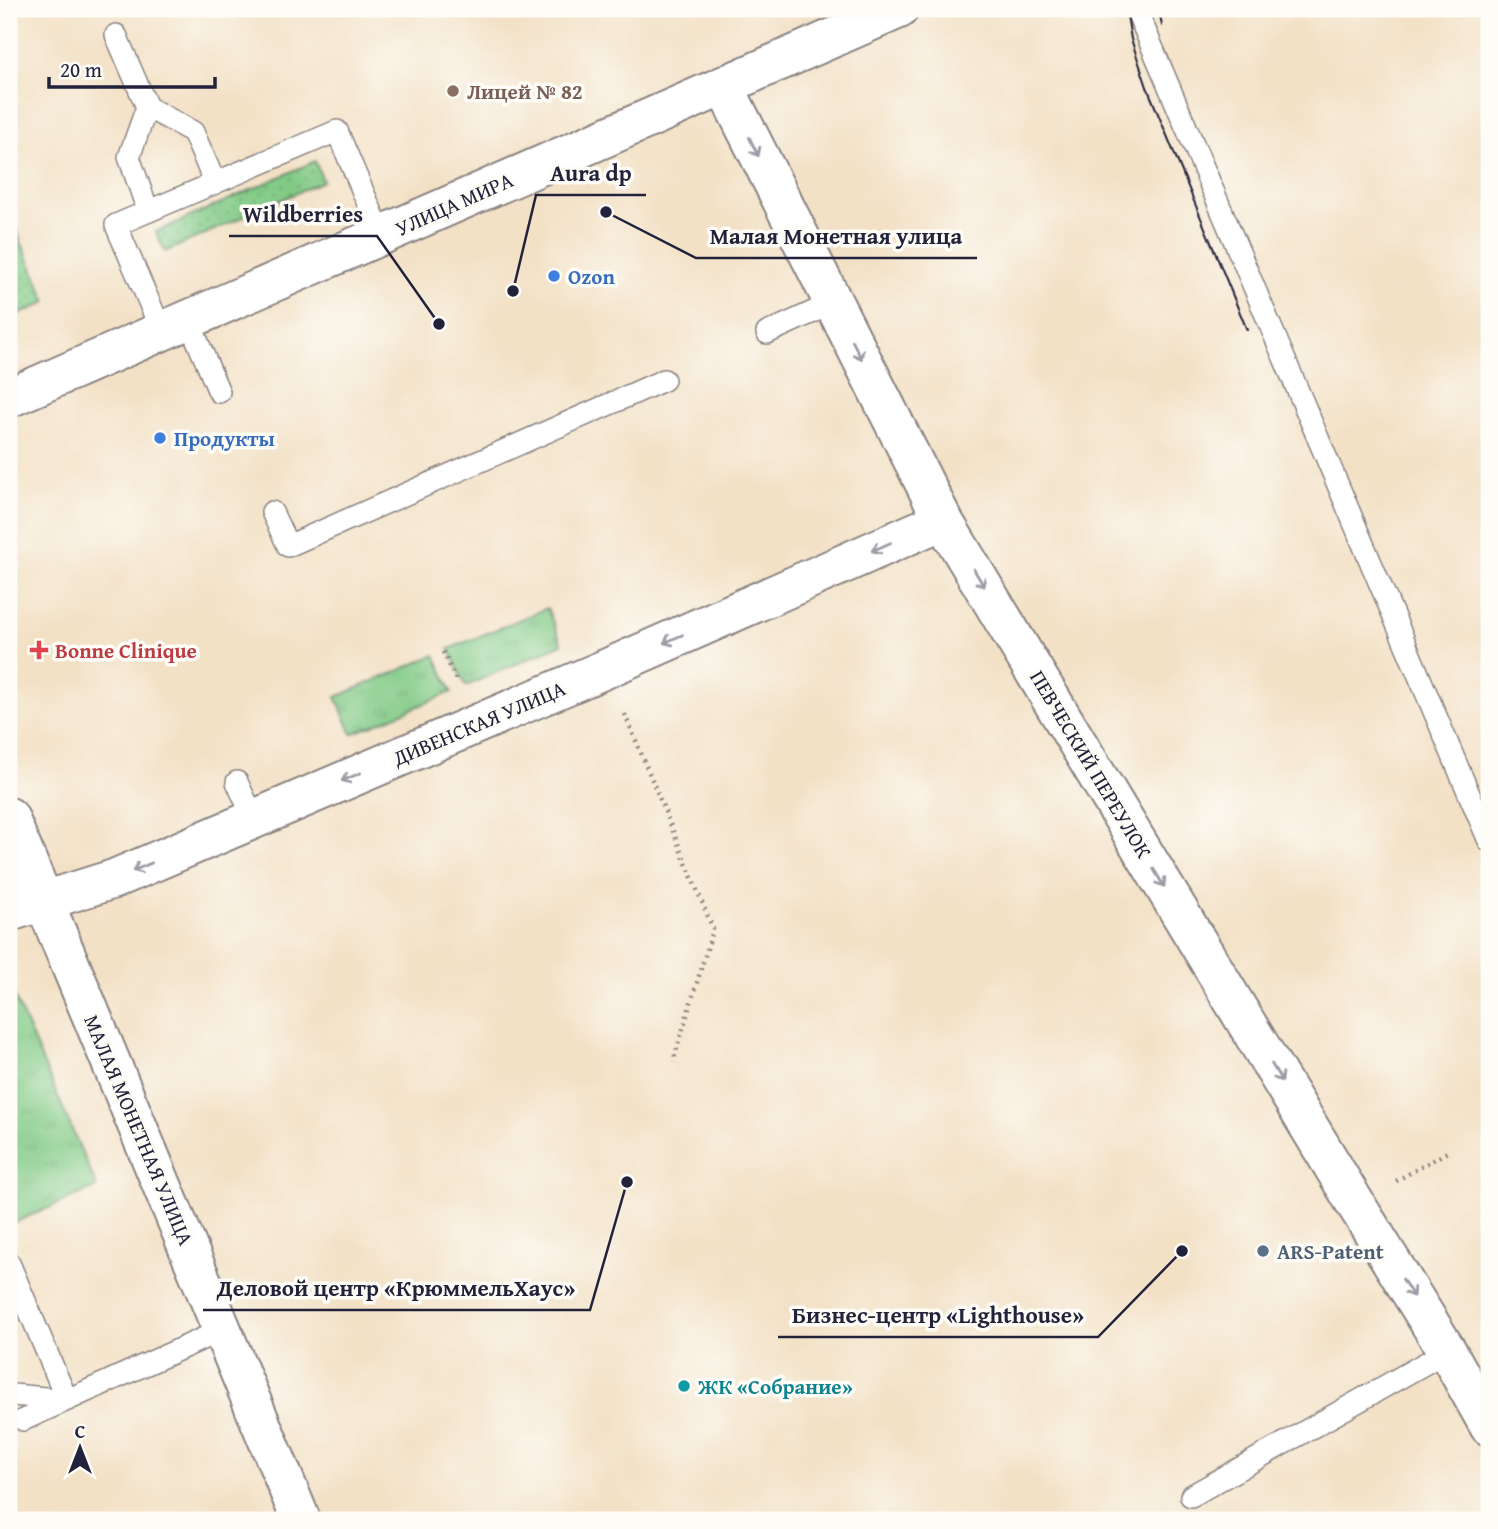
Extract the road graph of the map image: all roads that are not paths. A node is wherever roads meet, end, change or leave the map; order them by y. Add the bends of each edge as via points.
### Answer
1 (899, 9) edge
2 (1136, 9) edge
3 (116, 35) dead end
4 (724, 86) junction
5 (147, 107) junction
6 (215, 183) junction
7 (148, 211) junction
8 (382, 236) junction
9 (833, 303) junction
10 (175, 327) junction
11 (768, 333) dead end
12 (664, 380) dead end
13 (219, 392) dead end
14 (9, 398) edge
15 (272, 512) dead end
16 (943, 520) junction
17 (237, 782) dead end
18 (9, 817) edge
19 (254, 819) junction
20 (1489, 841) edge
21 (26, 907) edge
22 (9, 1263) edge
23 (222, 1330) junction
24 (1447, 1351) junction
25 (13, 1395) dead end
26 (67, 1400) junction
27 (23, 1420) dead end
28 (1489, 1426) edge
29 (1191, 1496) dead end
30 (301, 1520) edge

1 - 4 street, УЛИЦА МИРА
2 - 20 lane
3 - 5 lane
4 - 8 street, УЛИЦА МИРА
4 -> 9 street, ПЕВЧЕСКИЙ ПЕРЕУЛОК
5 - 6 lane via 193,132
5 - 7 lane via 129,157
6 - 7 lane
6 - 8 lane via 337,131
7 - 10 lane via 116,225
8 - 10 street, УЛИЦА МИРА
9 - 11 lane
9 -> 16 street, ПЕВЧЕСКИЙ ПЕРЕУЛОК
10 - 13 lane
10 - 14 street, УЛИЦА МИРА
12 - 15 lane via 288,546
16 -> 19 street, ДИВЕНСКАЯ УЛИЦА
16 -> 24 street, ПЕВЧЕСКИЙ ПЕРЕУЛОК
17 - 19 lane
18 - 21 street, МАЛАЯ МОНЕТНАЯ УЛИЦА
19 -> 21 street, ДИВЕНСКАЯ УЛИЦА via 114,879
21 - 23 street, МАЛАЯ МОНЕТНАЯ УЛИЦА
22 - 26 lane
23 - 26 lane
23 - 30 street, МАЛАЯ МОНЕТНАЯ УЛИЦА
24 - 28 street, ПЕВЧЕСКИЙ ПЕРЕУЛОК
24 - 29 lane
25 - 26 lane
26 - 27 lane

